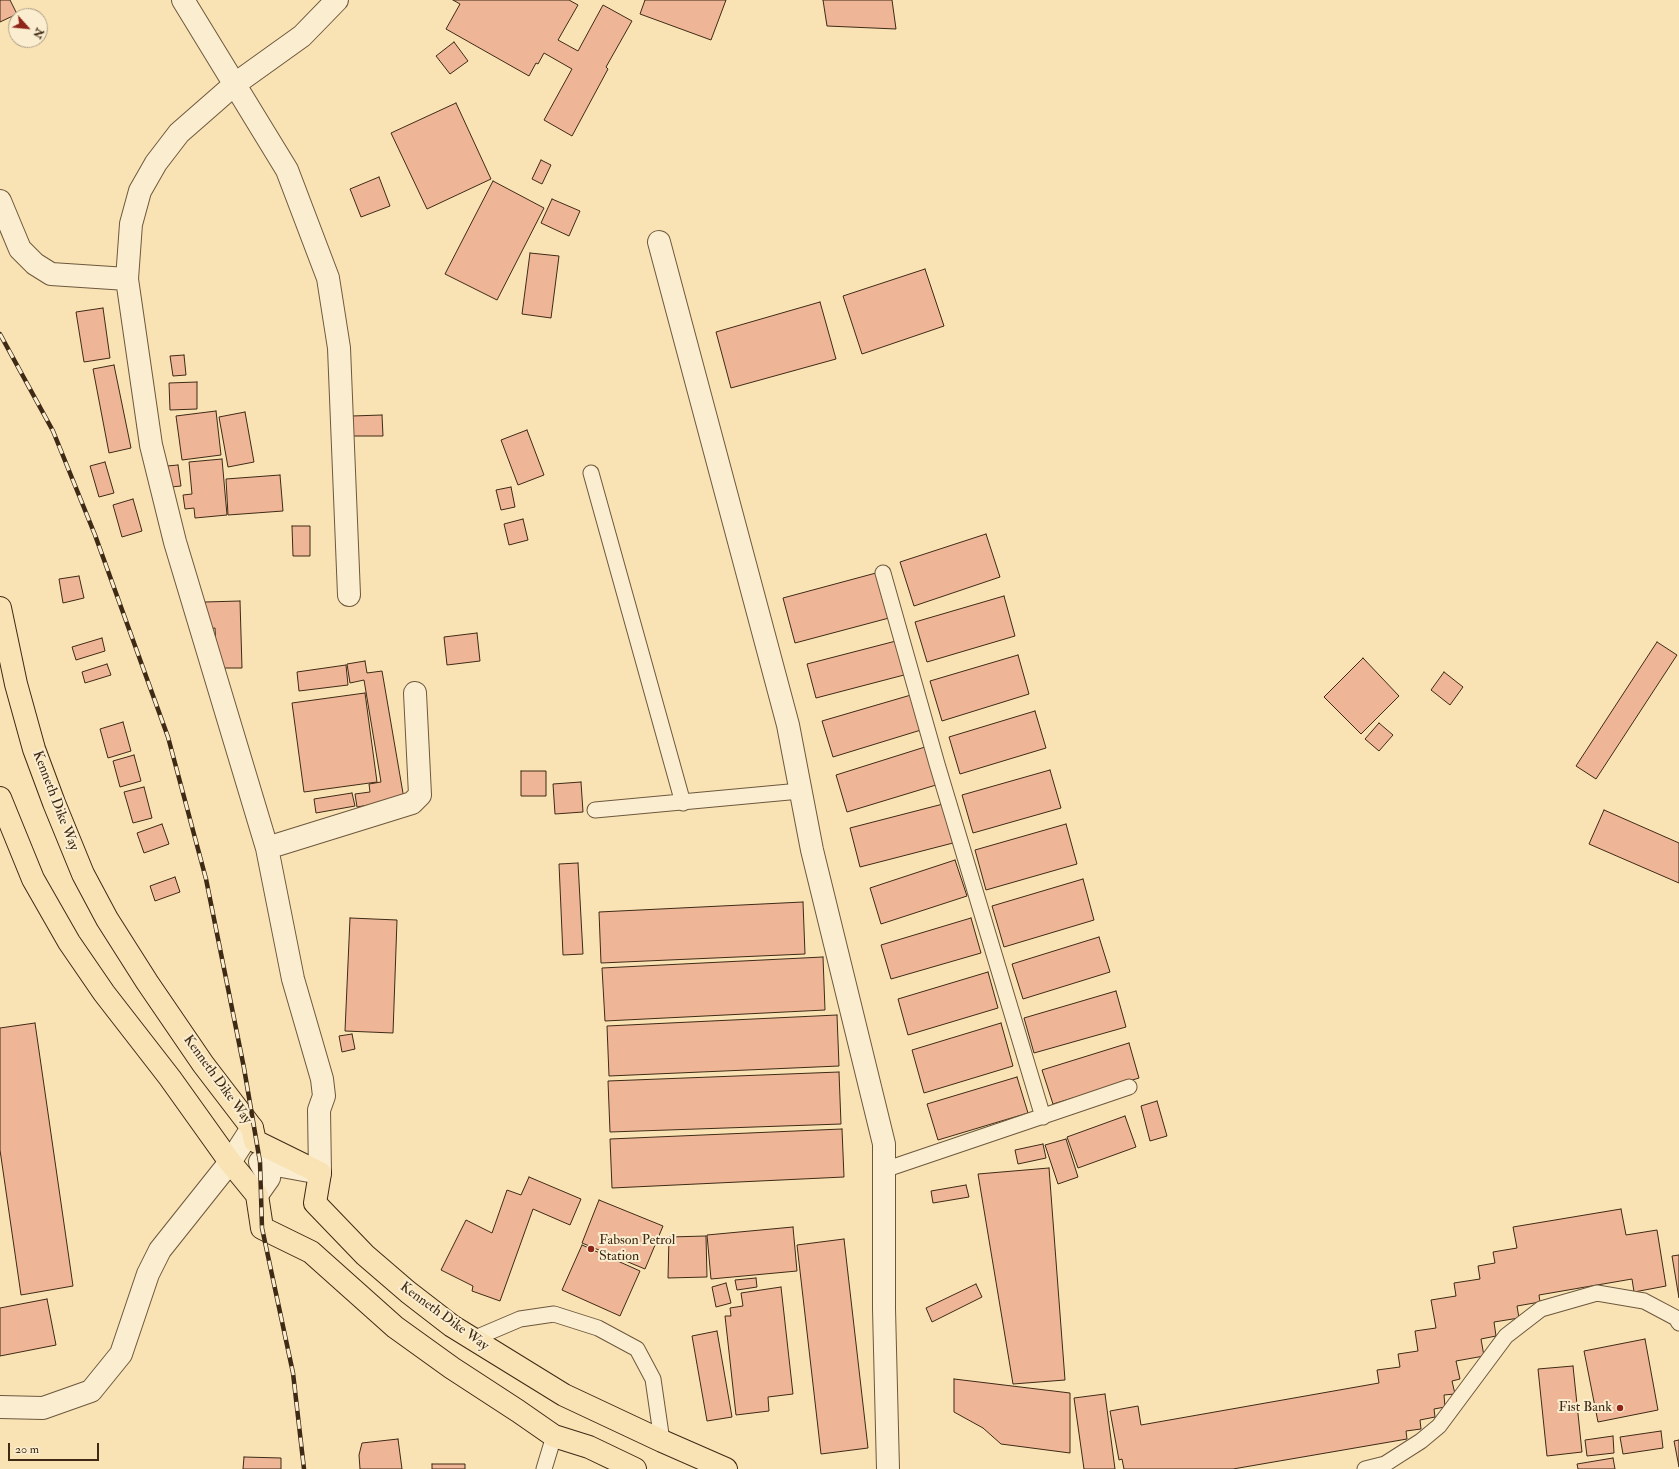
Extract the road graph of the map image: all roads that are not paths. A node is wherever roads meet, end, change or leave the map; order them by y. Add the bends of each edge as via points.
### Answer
1 (183, 0) edge
2 (337, 0) edge
3 (235, 84) junction
4 (0, 201) edge
5 (659, 242) dead end
6 (127, 279) junction
7 (591, 473) dead end
8 (883, 573) dead end
9 (349, 595) dead end
10 (0, 608) edge
11 (415, 693) dead end
12 (800, 791) junction
13 (0, 798) edge
14 (683, 803) junction
15 (595, 810) dead end
16 (267, 848) junction
17 (1129, 1087) dead end
18 (1043, 1117) junction
19 (252, 1128) junction
20 (230, 1162) junction
21 (884, 1170) junction
22 (320, 1173) junction
23 (257, 1195) junction
24 (1679, 1323) edge
25 (473, 1339) junction
26 (0, 1407) edge
27 (554, 1436) junction
28 (662, 1441) junction
29 (544, 1469) edge
30 (635, 1469) edge
31 (726, 1469) edge
32 (888, 1469) edge
33 (1365, 1469) edge

1 - 3 street
2 - 3 street via 302,36
3 - 6 street via 179,133 156,163 140,191 131,224
3 - 9 street via 287,170 328,278 339,348
4 - 6 street via 20,249 35,264 51,274
5 - 12 street via 788,725
6 - 16 street via 153,453 175,542
7 - 14 lane
8 - 18 lane via 937,764
10 - 19 highway, Kenneth Dike Way via 16,684 34,748 83,874 107,919 147,982 203,1064
11 - 16 street via 420,795 412,803
12 - 14 lane
12 - 21 street via 884,1144
13 - 20 highway via 33,879 69,942
14 - 15 lane
16 - 22 street via 293,979 322,1080 324,1096 319,1110
17 - 18 lane
18 - 21 lane
19 - 20 street
19 - 22 highway, Kenneth Dike Way via 255,1141
20 - 23 highway
20 - 26 street via 160,1250 148,1274 121,1354 91,1391 43,1408
21 - 32 street
22 - 23 street via 260,1162 269,1178
22 - 25 highway, Kenneth Dike Way via 315,1203 365,1254 408,1292
23 - 27 highway via 262,1228 311,1252 395,1327
24 - 33 lane via 1676,1318 1644,1301 1597,1293 1541,1309 1506,1336 1440,1426 1385,1464
25 - 28 highway, Kenneth Dike Way via 564,1395
25 - 28 lane via 520,1318 554,1314 598,1328 637,1349 653,1380
27 - 29 lane
27 - 30 highway via 589,1447
28 - 31 highway, Kenneth Dike Way

